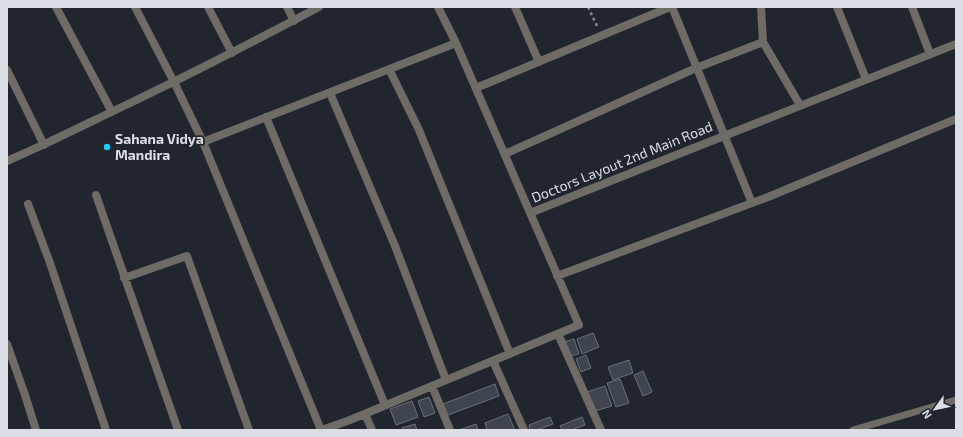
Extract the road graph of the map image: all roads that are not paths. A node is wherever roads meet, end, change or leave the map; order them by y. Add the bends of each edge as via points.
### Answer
1 (56, 7) edge
2 (135, 7) edge
3 (208, 7) edge
4 (287, 7) edge
5 (319, 7) edge
6 (438, 7) edge
7 (515, 7) edge
8 (671, 7) edge
9 (761, 7) edge
10 (837, 7) edge
11 (912, 7) edge
12 (294, 20) junction
13 (763, 42) junction
14 (456, 43) junction
15 (956, 44) edge
16 (232, 53) junction
17 (930, 54) junction
18 (539, 62) junction
19 (696, 68) junction
20 (389, 69) junction
21 (7, 70) edge
22 (866, 79) junction
23 (174, 82) junction
24 (11, 87) edge
25 (476, 88) junction
26 (330, 93) junction
27 (800, 105) junction
28 (112, 112) junction
29 (266, 117) junction
30 (956, 119) edge
31 (723, 136) junction
32 (203, 142) junction
33 (44, 145) junction
34 (505, 154) junction
35 (7, 161) edge
36 (96, 195) dead end
37 (752, 203) junction
38 (28, 204) dead end
39 (530, 213) junction
40 (557, 276) junction
41 (124, 278) junction
42 (558, 334) junction
43 (7, 344) edge
44 (510, 354) junction
45 (493, 360) junction
46 (446, 380) junction
47 (432, 386) junction
48 (956, 400) edge
49 (385, 406) junction
50 (365, 414) junction
51 (36, 430) edge
52 (106, 430) edge
53 (178, 430) edge
54 (249, 430) edge
55 (322, 430) edge
56 (372, 430) edge
57 (450, 430) edge
58 (524, 430) edge
59 (601, 430) edge
60 (853, 430) edge

1 - 28 street
2 - 23 street
3 - 16 street
4 - 12 street
5 - 12 street
6 - 14 street
7 - 18 street
8 - 18 street
8 - 19 street
9 - 13 street
10 - 22 street
11 - 17 street
12 - 16 street
13 - 19 street
13 - 27 street
14 - 20 street
14 - 25 street
15 - 17 street, Doctors Layout 2nd Main Road
16 - 23 street
17 - 22 street, Doctors Layout 2nd Main Road
18 - 25 street
19 - 31 street
19 - 34 street
20 - 26 street
20 - 44 street via 419,130
21 - 24 street
22 - 27 street, Doctors Layout 2nd Main Road
23 - 28 street
23 - 32 street
24 - 33 street
25 - 34 street
26 - 29 street
26 - 46 street via 395,246
27 - 31 street, Doctors Layout 2nd Main Road
28 - 33 street
29 - 32 street
29 - 49 street
30 - 37 street
31 - 37 street
31 - 39 street, Doctors Layout 2nd Main Road
32 - 55 street
33 - 35 street
34 - 39 street
36 - 41 street
37 - 40 street
38 - 52 street
39 - 40 street
40 - 42 street via 579,325
41 - 53 street
41 - 54 street via 187,256
42 - 44 street
42 - 59 street
43 - 51 street
44 - 45 street
45 - 46 street
45 - 58 street
46 - 47 street
47 - 49 street
47 - 57 street
48 - 60 lane
49 - 50 street
50 - 55 street
50 - 56 street

